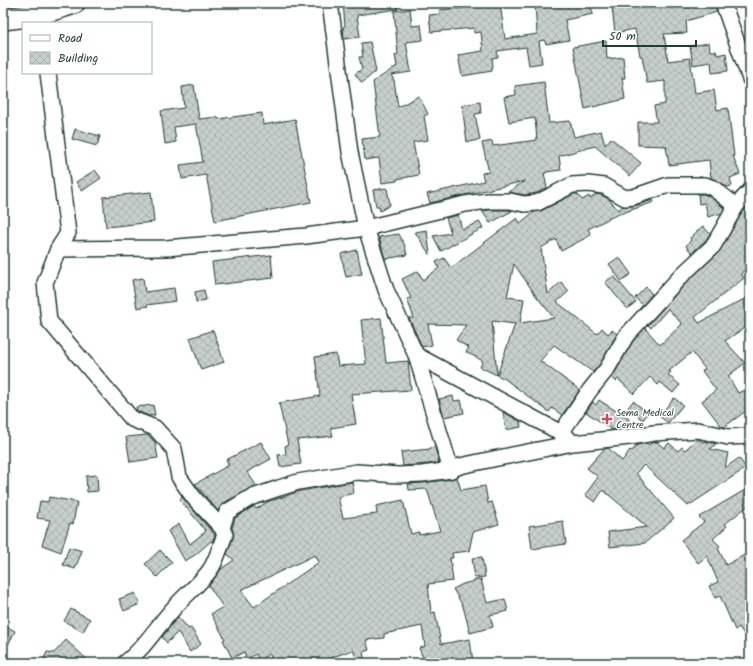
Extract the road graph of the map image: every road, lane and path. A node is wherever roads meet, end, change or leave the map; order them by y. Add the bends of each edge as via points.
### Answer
1 (74, 3) edge
2 (330, 3) edge
3 (723, 3) edge
4 (3, 19) edge
5 (37, 19) edge
6 (48, 74) edge
7 (750, 79) edge
8 (750, 191) edge
9 (736, 206) junction
10 (366, 228) junction
11 (58, 249) junction
12 (416, 355) junction
13 (561, 433) junction
14 (750, 436) edge
15 (574, 443) junction
16 (451, 470) junction
17 (222, 528) junction
18 (125, 663) edge

1 - 5 main road
2 - 10 street via 350,152
3 - 7 street
4 - 5 main road
6 - 11 street via 68,233
8 - 9 street
9 - 10 street via 713,188 705,185 668,185 625,198 604,186 588,184 572,185 537,203 488,201 466,204
9 - 13 street via 713,246 681,276 626,336 607,369
10 - 11 street via 166,248
10 - 12 street via 386,290
11 - 17 street via 45,283 49,321 132,419 155,428 174,449 179,477 194,498
12 - 13 street
12 - 16 street
13 - 15 street
14 - 15 street via 728,437 698,430
15 - 16 street via 493,458
16 - 17 street via 398,475 357,472 298,482 250,498 227,512
17 - 18 street via 225,536 210,569 134,657

